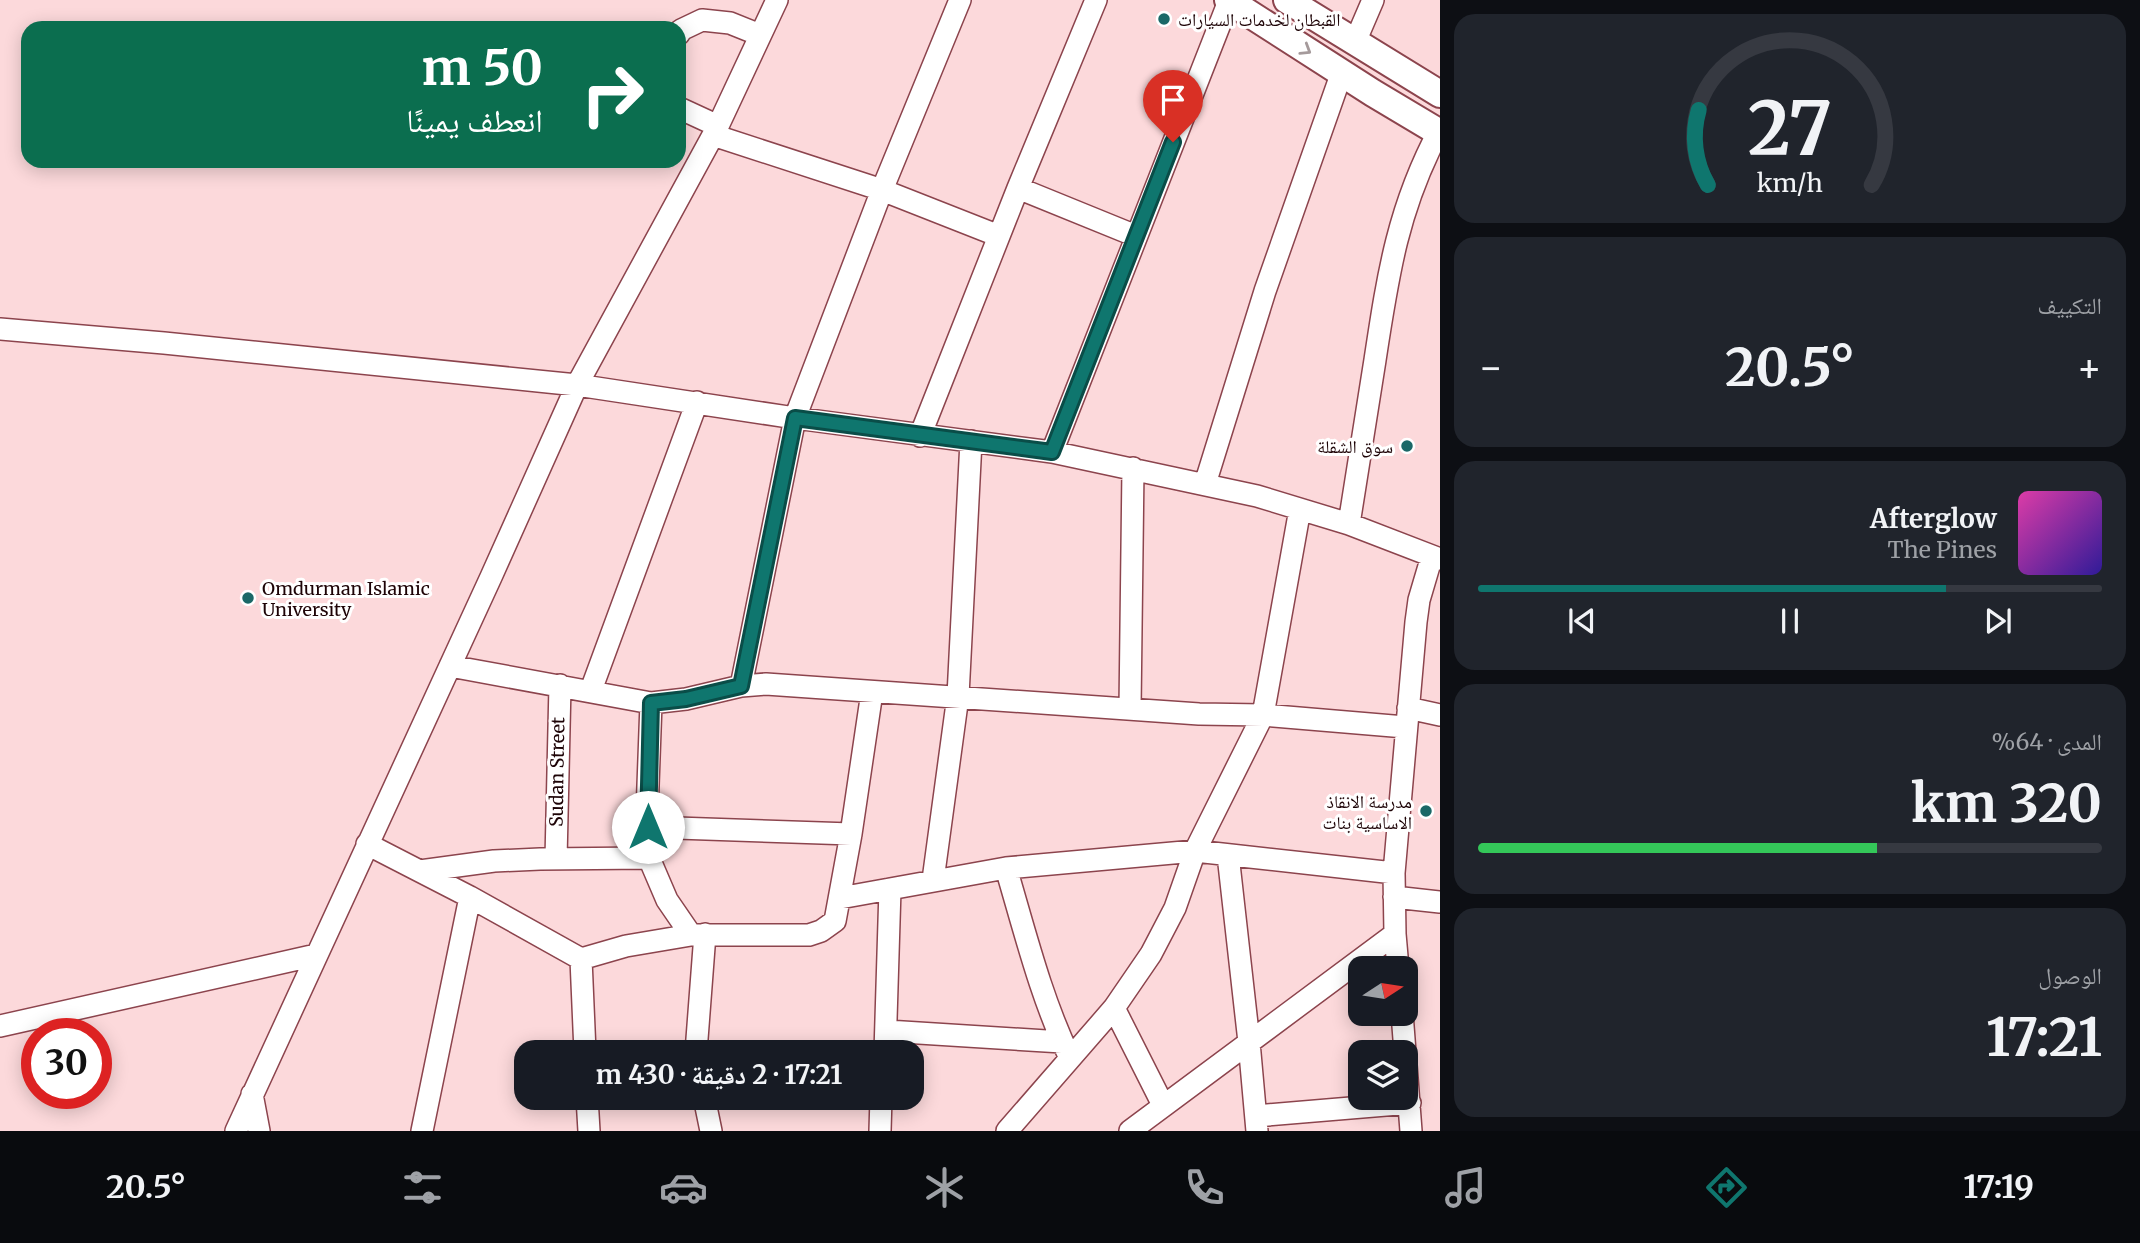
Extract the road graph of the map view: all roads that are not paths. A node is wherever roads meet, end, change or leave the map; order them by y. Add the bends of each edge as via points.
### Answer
1 (777, 0) edge
2 (960, 0) edge
3 (1096, 0) edge
4 (1228, 0) edge
5 (1287, 0) edge
6 (1373, 0) edge
7 (686, 28) edge
8 (760, 34) junction
9 (1355, 43) junction
10 (1342, 72) junction
11 (1440, 94) edge
12 (686, 112) edge
13 (715, 131) junction
14 (1440, 131) edge
15 (1018, 188) junction
16 (882, 190) junction
17 (999, 236) junction
18 (1136, 236) junction
19 (0, 329) edge
20 (577, 385) junction
21 (697, 402) junction
22 (795, 418) junction
23 (920, 436) junction
24 (971, 441) junction
25 (1052, 452) junction
26 (1133, 468) junction
27 (1205, 484) junction
28 (1300, 509) junction
29 (1349, 524) junction
30 (1436, 557) edge
31 (450, 666) junction
32 (560, 685) junction
33 (741, 686) junction
34 (591, 690) junction
35 (872, 692) junction
36 (958, 696) junction
37 (651, 703) junction
38 (1130, 709) junction
39 (1263, 715) junction
40 (1440, 715) edge
41 (1407, 717) junction
42 (648, 827) junction
43 (850, 834) junction
44 (367, 844) junction
45 (1195, 851) junction
46 (1228, 855) junction
47 (649, 858) junction
48 (556, 859) junction
49 (1006, 869) junction
50 (420, 871) junction
51 (1394, 873) junction
52 (933, 880) junction
53 (890, 889) junction
54 (470, 897) junction
55 (1394, 897) junction
56 (840, 898) junction
57 (1440, 902) edge
58 (698, 934) junction
59 (1395, 934) junction
60 (316, 955) junction
61 (1397, 956) edge
62 (581, 959) junction
63 (1114, 1008) junction
64 (0, 1026) edge
65 (584, 1040) edge
66 (698, 1040) edge
67 (886, 1040) edge
68 (1249, 1042) junction
69 (924, 1044) edge
70 (1066, 1050) junction
71 (252, 1094) junction
72 (1163, 1105) junction
73 (588, 1110) edge
74 (707, 1110) edge
75 (881, 1110) edge
76 (1359, 1110) edge
77 (1410, 1110) edge
78 (1256, 1124) edge
79 (236, 1131) edge
80 (259, 1131) edge
81 (422, 1131) edge
82 (589, 1131) edge
83 (711, 1131) edge
84 (880, 1131) edge
85 (1007, 1131) edge
86 (1130, 1131) edge
87 (1411, 1131) edge

1 - 8 street
2 - 16 street
3 - 15 street
4 -> 10 main road
4 - 18 street
5 - 9 main road
6 - 9 street
7 - 8 street via 702,20 730,23
8 - 13 street
9 - 11 main road
10 - 14 main road
10 - 27 street via 1265,291
12 - 13 street
13 - 16 street
13 - 20 street
14 - 29 street via 1418,173 1397,233
15 - 17 street
15 - 18 street
16 - 17 street
16 - 22 street
17 - 23 street
18 - 25 street
19 - 20 street
20 - 21 street
20 - 31 street
21 - 22 street
21 - 34 street
22 - 23 street
22 - 33 street
23 - 24 street
24 - 25 street
24 - 36 street
25 - 26 street
26 - 27 street
26 - 38 street
27 - 28 street
28 - 29 street
28 - 39 street
29 - 30 street
30 - 41 street via 1419,600
31 - 32 street
31 - 44 street
32 - 34 street
32 - 48 street, Sudan Street
33 - 35 street
33 - 37 street
34 - 37 street
35 - 36 street
35 - 43 street
36 - 38 street
36 - 52 street
37 - 42 street
38 - 39 street
39 - 41 street
39 - 45 street
40 - 41 street
41 - 51 street
42 - 43 street
42 - 47 street
43 - 56 street
44 - 50 street
44 - 60 street
45 - 46 street
45 - 49 street
45 - 63 street via 1175,908
46 - 51 street
46 - 68 street
47 - 48 street
47 - 58 street via 667,901
48 - 50 street
49 - 52 street
49 - 70 street
50 - 54 street
51 - 55 street
52 - 53 street
53 - 56 street
53 - 67 street
54 - 62 street
54 - 81 street
55 - 57 street
55 - 59 street
56 - 58 street via 835,921 809,935
58 - 62 street
58 - 66 street
59 - 61 street
59 - 68 street
60 - 64 street
60 - 71 street
62 - 65 street
63 - 70 street
63 - 72 street
68 - 72 street
68 - 78 street
69 - 70 street
70 - 85 street
71 - 79 street
71 - 80 street
72 - 86 street
73 - 82 street
74 - 83 street
75 - 84 street
76 - 78 street
77 - 87 street

